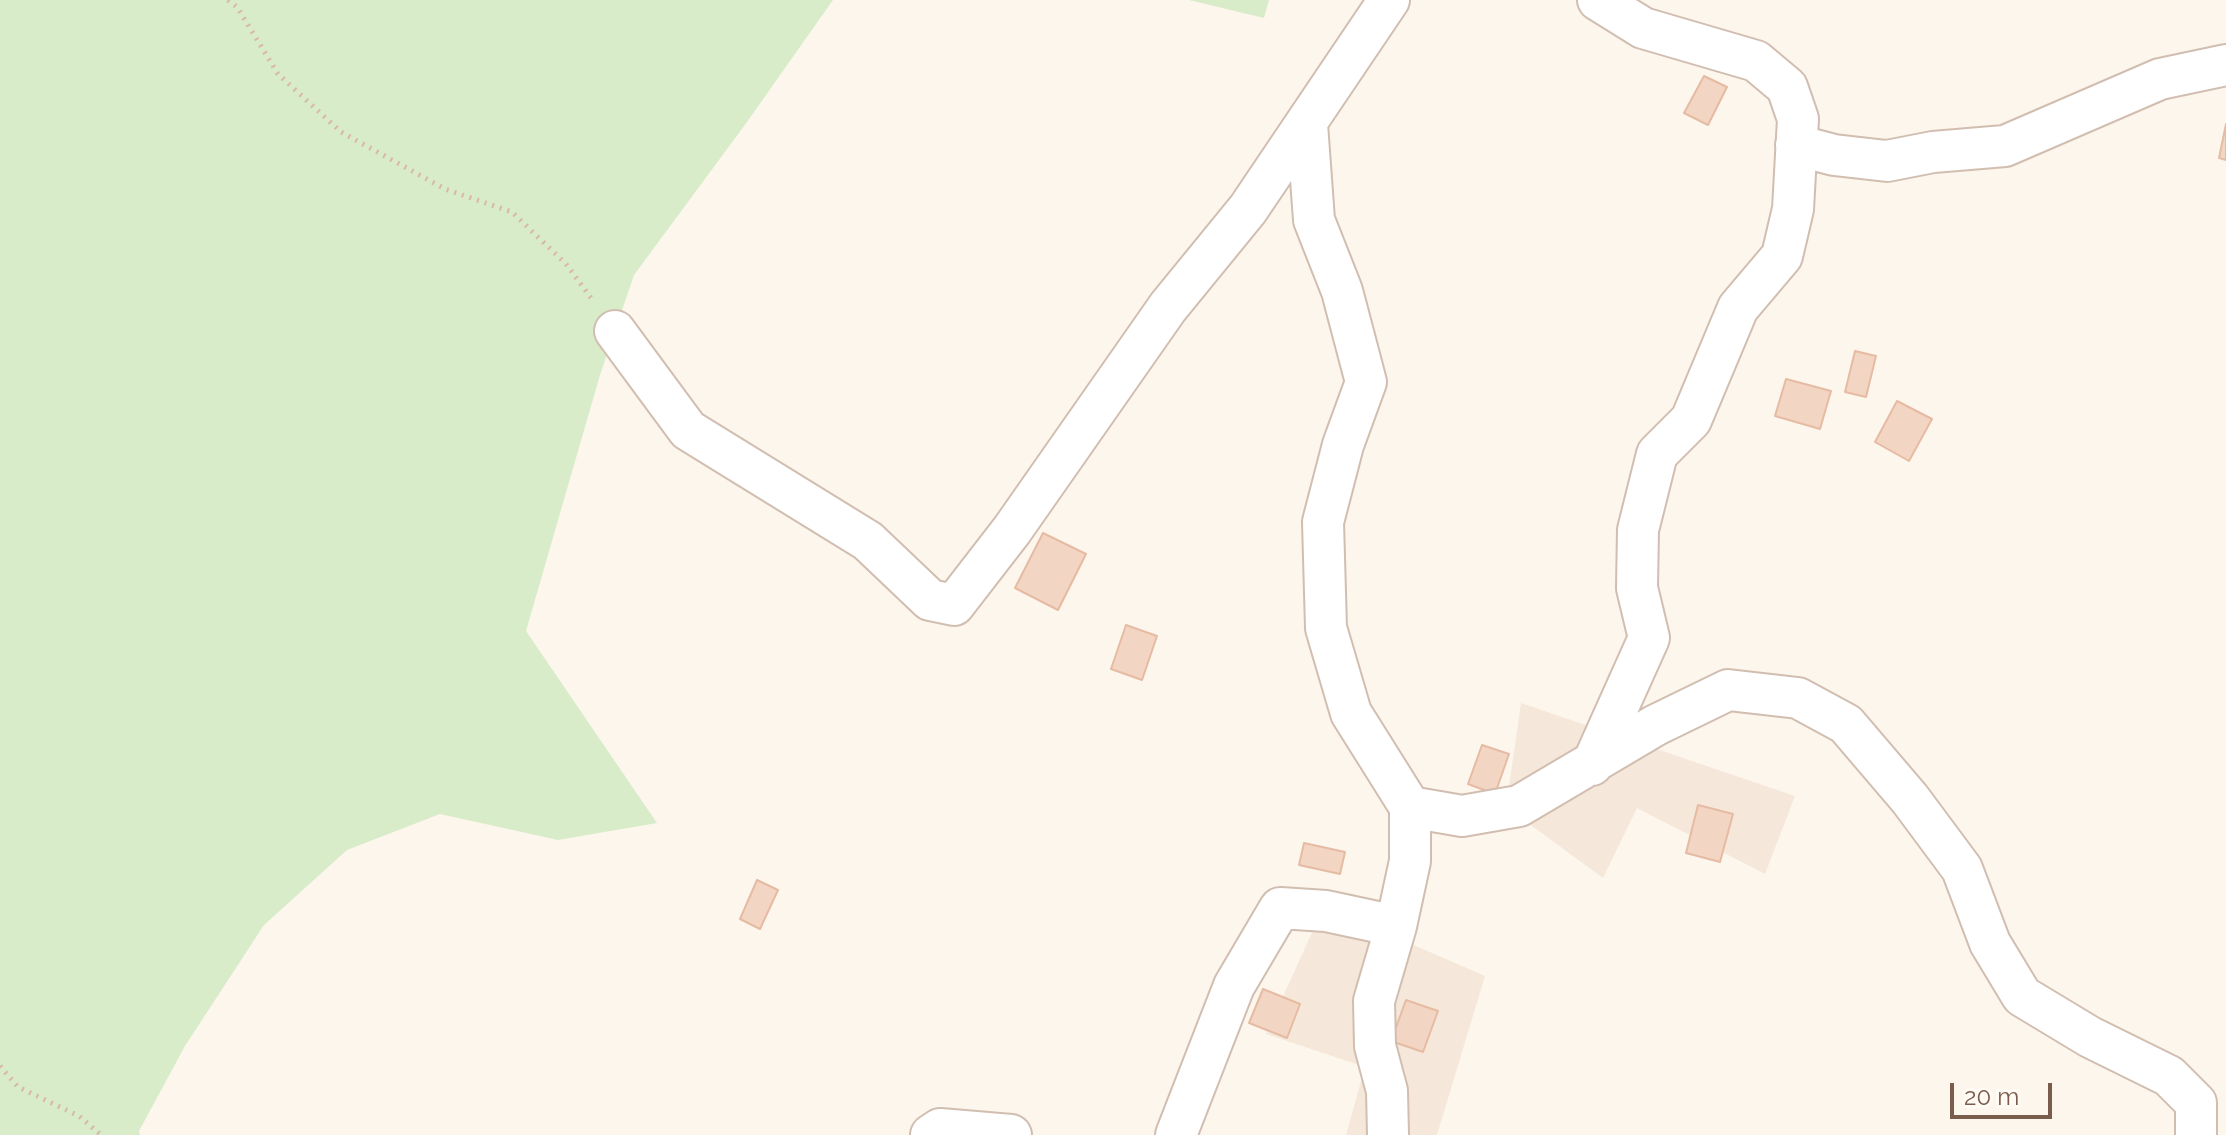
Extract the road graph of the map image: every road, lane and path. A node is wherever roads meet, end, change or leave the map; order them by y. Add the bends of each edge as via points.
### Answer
1 (228, 0) edge
2 (1389, 0) edge
3 (1598, 0) edge
4 (2226, 65) edge
5 (1307, 124) junction
6 (1796, 145) junction
7 (615, 331) joint
8 (1592, 765) junction
9 (1410, 807) junction
10 (1396, 926) junction
11 (0, 1066) edge
12 (101, 1135) edge
13 (931, 1135) edge
14 (1011, 1135) edge
15 (1176, 1135) edge
16 (1388, 1135) edge
17 (2196, 1135) edge

1 - 7 path via 278,74 341,132 445,189 512,212 566,264
2 - 5 street
3 - 6 street via 1643,28 1756,61 1787,87 1798,119
4 - 6 street via 2160,79 2005,146 1887,161
5 - 7 street via 954,605 930,600 868,541 688,430
5 - 9 street via 1314,220 1342,291 1366,382 1323,522 1326,628 1351,713
6 - 8 street via 1793,209 1782,256 1738,308 1691,420 1657,454 1638,530 1637,588 1649,638
8 - 9 street via 1519,806 1462,816
8 - 17 street via 1656,725 1728,690 1798,698 1846,724 1962,869 1990,943 2022,996 2169,1076 2196,1103
9 - 10 street via 1410,861
10 - 15 street via 1326,911 1280,908 1234,986
10 - 16 street via 1374,1001
11 - 12 path via 18,1087 79,1116
13 - 14 street via 940,1129

